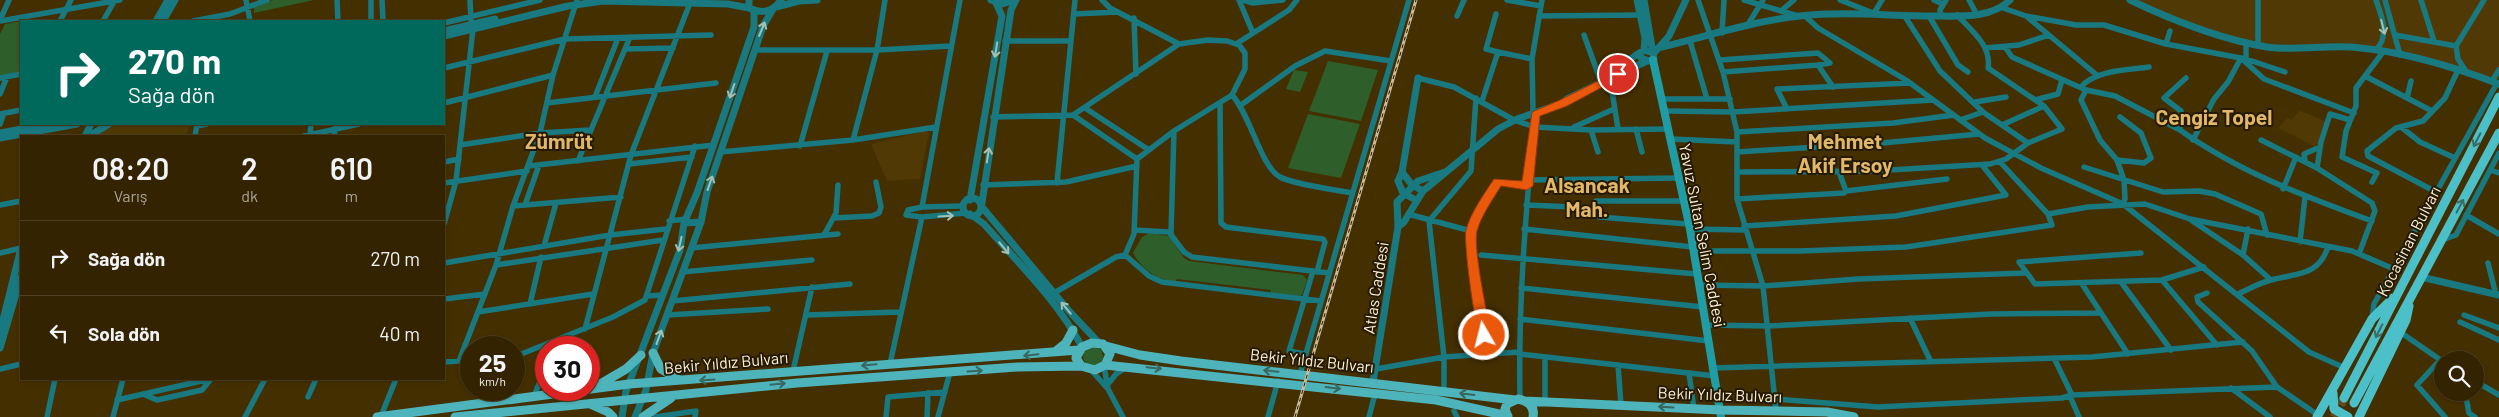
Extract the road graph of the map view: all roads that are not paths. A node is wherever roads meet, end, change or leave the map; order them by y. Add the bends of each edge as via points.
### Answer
1 (9, 0) edge
2 (71, 0) edge
3 (117, 0) edge
4 (174, 0) edge
5 (246, 0) edge
6 (267, 0) edge
7 (337, 0) edge
8 (371, 0) edge
9 (382, 0) edge
10 (470, 0) edge
11 (540, 0) edge
12 (749, 0) edge
13 (781, 0) edge
14 (817, 0) edge
15 (885, 0) edge
16 (960, 0) edge
17 (1015, 0) edge
18 (1075, 0) edge
19 (1102, 0) edge
20 (1239, 0) edge
21 (1243, 0) edge
22 (1283, 0) edge
23 (1298, 0) edge
24 (1409, 0) edge
25 (1464, 0) edge
26 (1507, 0) edge
27 (1637, 0) edge
28 (1644, 0) edge
29 (1686, 0) edge
30 (1698, 0) edge
31 (1724, 0) edge
32 (1744, 0) edge
33 (1794, 0) edge
34 (1840, 0) edge
35 (1882, 0) edge
36 (1934, 0) edge
37 (1969, 0) edge
38 (2010, 0) edge
39 (2130, 0) edge
40 (2258, 0) edge
41 (2376, 0) edge
42 (2385, 0) edge
43 (2421, 0) edge
44 (2484, 0) edge
45 (575, 1) edge
46 (994, 2) edge
47 (1761, 2) edge
48 (1944, 2) edge
49 (690, 3) junction
50 (1541, 3) edge
51 (246, 7) junction
52 (774, 8) junction
53 (2002, 8) junction
54 (67, 9) junction
55 (751, 9) junction
56 (1782, 10) junction
57 (1120, 12) junction
58 (1976, 13) junction
59 (1074, 14) junction
60 (1496, 14) dead end
61 (1876, 14) junction
62 (1641, 15) junction
63 (1957, 15) junction
64 (471, 16) junction
65 (1457, 16) dead end
66 (1539, 16) junction
67 (1801, 16) junction
68 (1904, 16) junction
69 (1929, 16) junction
70 (1942, 16) junction
71 (2026, 16) junction
72 (1134, 18) junction
73 (0, 20) edge
74 (61, 20) edge
75 (104, 20) edge
76 (157, 20) edge
77 (164, 20) edge
78 (203, 20) edge
79 (250, 20) edge
80 (338, 20) edge
81 (371, 20) edge
82 (383, 20) edge
83 (445, 23) edge
84 (1747, 26) junction
85 (472, 27) junction
86 (445, 31) edge
87 (2170, 31) dead end
88 (1252, 33) junction
89 (1722, 33) junction
90 (711, 35) dead end
91 (1584, 35) dead end
92 (2395, 35) junction
93 (445, 36) edge
94 (677, 36) junction
95 (1710, 36) junction
96 (2049, 36) junction
97 (630, 37) junction
98 (618, 38) junction
99 (565, 39) junction
100 (1006, 41) junction
101 (1071, 41) junction
102 (1690, 41) junction
103 (2434, 42) junction
104 (2246, 43) junction
105 (1179, 44) junction
106 (1236, 44) junction
107 (2166, 44) junction
108 (2258, 45) junction
109 (951, 46) junction
110 (2456, 46) junction
111 (1662, 47) junction
112 (2005, 47) junction
113 (672, 48) junction
114 (1985, 48) junction
115 (625, 49) junction
116 (755, 50) junction
117 (877, 50) junction
118 (827, 51) junction
119 (2380, 51) junction
120 (1498, 52) junction
121 (1641, 52) junction
122 (2400, 55) junction
123 (1652, 57) junction
124 (2243, 59) junction
125 (1532, 60) junction
126 (1720, 60) junction
127 (1391, 61) junction
128 (471, 62) junction
129 (1818, 65) junction
130 (445, 68) edge
131 (2149, 68) dead end
132 (2458, 70) junction
133 (2499, 70) edge
134 (1723, 72) junction
135 (1968, 72) dead end
136 (2285, 72) dead end
137 (2467, 73) junction
138 (20, 74) edge
139 (1136, 74) junction
140 (1618, 74) junction
141 (553, 75) junction
142 (2098, 76) junction
143 (2365, 76) junction
144 (8, 77) junction
145 (0, 78) edge
146 (1418, 78) joint
147 (1610, 78) junction
148 (2186, 78) dead end
149 (2062, 80) junction
150 (2411, 81) dead end
151 (1602, 82) junction
152 (716, 83) dead end
153 (1910, 83) junction
154 (2496, 83) edge
155 (1833, 87) junction
156 (2084, 88) junction
157 (657, 91) junction
158 (0, 94) edge
159 (1232, 95) junction
160 (605, 96) junction
161 (2499, 96) edge
162 (466, 97) junction
163 (595, 97) junction
164 (2006, 97) dead end
165 (1476, 98) junction
166 (2407, 98) junction
167 (1662, 99) junction
168 (1707, 99) junction
169 (1730, 99) junction
170 (1933, 100) junction
171 (2035, 100) junction
172 (1482, 101) junction
173 (1220, 102) junction
174 (1975, 102) junction
175 (445, 103) edge
176 (547, 103) junction
177 (1241, 104) junction
178 (2044, 106) junction
179 (1085, 108) junction
180 (1614, 109) junction
181 (1787, 109) junction
182 (20, 110) edge
183 (1665, 111) junction
184 (2432, 111) junction
185 (1534, 112) junction
186 (1733, 112) junction
187 (1983, 112) junction
188 (2354, 113) junction
189 (2, 114) edge
190 (1073, 115) junction
191 (1954, 115) junction
192 (1064, 116) junction
193 (994, 117) junction
194 (2120, 117) dead end
195 (1515, 120) junction
196 (1960, 120) junction
197 (2350, 120) junction
198 (0, 124) edge
199 (43, 125) edge
200 (72, 125) edge
201 (106, 125) edge
202 (351, 125) edge
203 (2002, 125) junction
204 (336, 127) edge
205 (936, 127) junction
206 (1535, 127) junction
207 (2401, 127) junction
208 (1572, 128) junction
209 (94, 129) edge
210 (1618, 129) junction
211 (1636, 129) junction
212 (1668, 129) junction
213 (590, 130) junction
214 (1591, 130) junction
215 (2180, 130) junction
216 (1174, 131) junction
217 (1737, 132) junction
218 (0, 133) edge
219 (540, 133) junction
220 (2499, 133) edge
221 (1979, 134) junction
222 (310, 135) edge
223 (0, 138) edge
224 (1670, 138) junction
225 (853, 140) junction
226 (2194, 140) junction
227 (2261, 140) dead end
228 (1737, 142) junction
229 (2028, 143) junction
230 (460, 145) junction
231 (714, 145) junction
232 (695, 146) junction
233 (800, 146) junction
234 (2320, 147) junction
235 (1149, 150) junction
236 (1471, 151) junction
237 (720, 152) junction
238 (1598, 152) dead end
239 (1642, 152) dead end
240 (1737, 152) junction
241 (2499, 153) edge
242 (632, 154) junction
243 (2014, 155) junction
244 (692, 157) junction
245 (2296, 157) junction
246 (2455, 158) junction
247 (458, 159) junction
248 (1137, 159) junction
249 (2117, 160) junction
250 (578, 161) junction
251 (2305, 161) junction
252 (445, 162) edge
253 (2000, 162) junction
254 (629, 164) junction
255 (539, 165) junction
256 (1982, 165) junction
257 (1137, 166) junction
258 (2084, 167) dead end
259 (2317, 168) junction
260 (528, 169) junction
261 (2490, 170) junction
262 (1402, 172) junction
263 (1445, 172) junction
264 (1737, 172) junction
265 (1839, 172) junction
266 (2499, 174) edge
267 (1679, 178) junction
268 (1947, 179) dead end
269 (2124, 180) junction
270 (456, 181) junction
271 (876, 182) dead end
272 (2372, 182) dead end
273 (445, 183) edge
274 (1057, 183) junction
275 (1527, 183) junction
276 (838, 185) dead end
277 (983, 185) junction
278 (1408, 189) junction
279 (2283, 189) junction
280 (1846, 191) junction
281 (2436, 192) junction
282 (1352, 193) junction
283 (1419, 196) junction
284 (620, 197) junction
285 (2305, 197) junction
286 (1737, 199) junction
287 (970, 200) junction
288 (20, 201) edge
289 (1684, 201) junction
290 (556, 203) junction
291 (2123, 204) junction
292 (0, 205) edge
293 (525, 205) junction
294 (982, 205) junction
295 (1526, 205) junction
296 (513, 206) junction
297 (962, 206) junction
298 (922, 207) junction
299 (1597, 208) junction
300 (968, 214) junction
301 (1408, 214) junction
302 (2048, 214) junction
303 (2466, 216) junction
304 (922, 217) junction
305 (702, 218) junction
306 (834, 218) junction
307 (686, 219) junction
308 (2190, 219) junction
309 (445, 220) edge
310 (669, 221) junction
311 (1429, 221) junction
312 (2372, 221) junction
313 (1689, 226) junction
314 (1398, 227) junction
315 (1744, 228) junction
316 (666, 229) junction
317 (1524, 229) junction
318 (2248, 229) junction
319 (1134, 230) junction
320 (1471, 231) junction
321 (1172, 233) junction
322 (838, 234) dead end
323 (2499, 234) edge
324 (610, 235) junction
325 (824, 235) junction
326 (2267, 235) junction
327 (663, 240) junction
328 (2442, 240) junction
329 (2300, 242) junction
330 (544, 246) junction
331 (607, 247) junction
332 (2328, 247) junction
333 (20, 248) edge
334 (691, 248) junction
335 (1693, 249) junction
336 (20, 252) edge
337 (1753, 252) junction
338 (0, 253) edge
339 (500, 253) junction
340 (2140, 253) dead end
341 (2359, 254) junction
342 (1125, 255) junction
343 (1481, 255) dead end
344 (2243, 255) junction
345 (541, 257) junction
346 (1522, 258) junction
347 (812, 260) dead end
348 (445, 263) edge
349 (2488, 263) dead end
350 (496, 265) junction
351 (2204, 267) junction
352 (2394, 269) junction
353 (1315, 271) junction
354 (682, 272) junction
355 (1329, 273) junction
356 (1697, 274) junction
357 (2025, 274) junction
358 (2421, 277) junction
359 (20, 280) edge
360 (2162, 280) junction
361 (2271, 280) junction
362 (2121, 282) junction
363 (850, 284) dead end
364 (2082, 284) junction
365 (1699, 285) junction
366 (1763, 286) junction
367 (812, 287) junction
368 (1521, 288) junction
369 (2400, 290) junction
370 (1054, 293) junction
371 (2207, 293) dead end
372 (485, 294) junction
373 (594, 294) junction
374 (2238, 294) junction
375 (662, 295) junction
376 (2497, 295) edge
377 (647, 296) junction
378 (2411, 296) junction
379 (445, 299) edge
380 (1305, 299) junction
381 (672, 301) junction
382 (1321, 301) junction
383 (530, 304) junction
384 (1703, 307) junction
385 (768, 309) dead end
386 (478, 312) junction
387 (900, 312) junction
388 (2099, 313) junction
389 (667, 314) junction
390 (806, 315) junction
391 (2464, 315) dead end
392 (1910, 318) junction
393 (1520, 319) junction
394 (2372, 319) junction
395 (2460, 322) dead end
396 (1706, 324) junction
397 (1769, 326) junction
398 (2499, 328) edge
399 (0, 329) edge
400 (585, 329) junction
401 (1073, 330) junction
402 (571, 336) edge
403 (2398, 336) junction
404 (2499, 340) edge
405 (1709, 341) junction
406 (2243, 342) junction
407 (1102, 345) junction
408 (2217, 346) junction
409 (0, 348) edge
410 (1080, 348) junction
411 (2172, 350) junction
412 (1054, 352) junction
413 (653, 353) junction
414 (1487, 353) junction
415 (1519, 353) junction
416 (1305, 354) junction
417 (2128, 354) junction
418 (641, 355) junction
419 (2434, 356) edge
420 (1444, 357) junction
421 (1544, 357) junction
422 (2054, 358) junction
423 (1930, 360) junction
424 (459, 361) joint
425 (445, 362) edge
426 (20, 364) edge
427 (890, 364) junction
428 (1618, 365) junction
429 (1081, 366) junction
430 (1105, 366) junction
431 (1130, 366) junction
432 (1772, 367) junction
433 (2434, 367) edge
434 (2345, 368) junction
435 (0, 369) edge
436 (1376, 369) junction
437 (1091, 370) junction
438 (793, 372) junction
439 (950, 372) junction
440 (1714, 372) junction
441 (1689, 373) junction
442 (1300, 374) junction
443 (55, 380) edge
444 (124, 380) edge
445 (210, 380) edge
446 (264, 380) edge
447 (316, 380) edge
448 (396, 380) edge
449 (681, 381) junction
450 (1278, 381) junction
451 (1373, 382) junction
452 (647, 383) junction
453 (600, 384) edge
454 (629, 384) junction
455 (1108, 386) junction
456 (2484, 386) edge
457 (2277, 387) junction
458 (600, 388) edge
459 (2231, 388) junction
460 (2333, 390) junction
461 (1444, 391) junction
462 (945, 392) junction
463 (928, 393) junction
464 (1374, 394) junction
465 (676, 395) junction
466 (2071, 395) junction
467 (2499, 395) edge
468 (534, 396) edge
469 (308, 397) dead end
470 (525, 397) edge
471 (642, 398) junction
472 (2344, 398) tunnel mouth
473 (1774, 399) junction
474 (118, 400) junction
475 (625, 400) junction
476 (1520, 400) junction
477 (483, 401) edge
478 (1545, 401) junction
479 (2466, 401) edge
480 (588, 403) junction
481 (2354, 403) tunnel mouth
482 (1621, 405) junction
483 (1469, 406) junction
484 (1694, 409) junction
485 (1776, 411) junction
486 (1721, 414) edge
487 (2320, 416) edge
488 (2359, 416) edge
489 (47, 417) edge
490 (113, 417) edge
491 (245, 417) edge
492 (379, 417) edge
493 (455, 417) edge
494 (613, 417) edge
495 (622, 417) edge
496 (635, 417) edge
497 (643, 417) edge
498 (656, 417) edge
499 (695, 417) edge
500 (886, 417) edge
501 (927, 417) edge
502 (938, 417) edge
503 (1123, 417) edge
504 (1268, 417) edge
505 (1368, 417) edge
506 (1485, 417) edge
507 (1508, 417) edge
508 (1534, 417) edge
509 (1854, 417) edge
510 (2079, 417) edge
511 (2270, 417) edge
512 (2348, 417) edge
513 (2445, 417) edge
514 (2476, 417) edge

1 - 73 street
2 - 54 street
3 - 54 street
3 - 75 street
4 - 76 street
4 - 77 street
5 - 51 street
6 - 51 street
7 - 80 street
8 - 81 street
9 - 82 street
10 - 64 street
11 - 64 street
12 - 55 street
13 - 52 street
14 - 52 street
15 - 117 street
16 - 109 street
17 - 46 street via 1005,4
17 - 100 street
18 - 59 street
19 - 57 street
20 - 88 street
21 - 22 street via 1253,3
23 - 88 street via 1289,10
24 - 127 street
25 - 65 street
26 - 50 street
27 - 62 street
28 - 123 street
29 - 111 street
30 - 95 street
31 - 89 street
32 - 47 street
33 - 56 street
34 - 61 street
35 - 61 street
36 - 48 street
37 - 58 street
38 - 53 street
39 - 104 street via 2195,27
40 - 108 street
41 -> 119 street via 2386,35
42 - 92 street
43 - 103 street
44 - 110 street
45 - 49 street
45 - 85 street
45 - 99 street
46 -> 287 street via 1002,16
47 - 56 street
47 - 84 street
48 - 70 street via 1940,10
49 - 55 street via 728,4
49 - 94 street
50 - 66 street
51 - 78 street
51 - 79 street
52 - 55 street via 763,12
116 -> 52 street via 763,26
53 - 58 street
53 - 71 street
54 - 73 street
54 - 74 street
55 -> 231 street via 754,27
56 - 67 street
57 - 59 street
57 - 72 street
58 - 63 street
59 - 101 street
60 - 120 street via 1486,49
61 - 67 street via 1850,12
61 - 68 street
62 - 66 street
62 - 121 street via 1645,38
63 - 70 street
63 - 114 street
64 - 83 street
64 - 85 street
66 - 125 street
67 - 84 street
67 - 153 street
68 - 69 street
68 - 174 street via 1940,70
69 - 70 street
69 - 135 street via 1958,65
71 - 96 street
71 - 107 street via 2076,25 2104,25
72 - 105 street
72 - 139 street
84 - 89 street
85 - 86 street
85 - 93 street
85 - 128 street
87 - 107 street
88 - 106 street
89 - 95 street
90 - 94 street
91 - 151 street
92 - 103 street
92 - 122 street
94 - 97 street
94 - 113 street
95 - 102 street
95 - 126 street
96 - 112 street
96 - 142 street
97 - 98 street
97 - 115 street
98 - 99 street
98 - 163 street
99 - 128 street
99 - 141 street
100 - 101 street
100 - 193 street
101 - 192 street
102 - 111 street
102 - 168 street
103 - 110 street
104 - 108 street
104 - 124 street
105 - 106 street via 1208,40
105 - 139 street
106 - 159 street via 1245,53 1245,69
107 - 124 street
108 - 119 street
109 - 117 street
109 - 205 street
110 - 137 street via 2458,59
111 - 123 street, Atlas Caddesi
112 - 114 street
112 - 149 street via 2012,57
113 - 115 street
113 - 157 street
114 - 171 street via 1989,57 1988,68
115 - 160 street
116 - 118 street
116 - 237 street
117 - 118 street
117 - 225 street
118 - 233 street
119 - 122 street
119 - 143 street
120 - 125 street
120 - 172 street
121 - 123 street
121 - 123 street via 1640,58
121 - 140 street via 1622,65
122 - 132 street
123 - 140 street, Atlas Caddesi
123 - 167 main road, Yavuz Sultan Selim Caddesi
124 - 136 street
124 - 188 street via 2264,79
124 - 226 street via 2214,99
125 - 185 street
126 - 129 street via 1818,53 1830,62
126 - 134 street
127 - 177 street via 1325,51 1295,66
127 - 282 street
128 - 130 street
128 - 162 street
129 - 134 street
129 - 155 street
131 - 142 street
132 - 137 street
132 - 184 street via 2445,98
133 - 154 street
134 - 169 street
137 - 154 street
138 - 144 street
139 - 179 street
140 - 147 street, Atlas Caddesi
141 - 162 street
141 - 176 street
142 - 156 street via 2086,80
143 - 166 street
143 - 188 street via 2356,88
144 - 145 street
144 - 158 street
146 - 165 street via 1454,87
146 - 262 street, Atlas Caddesi
147 - 151 street, Atlas Caddesi
147 - 180 street
148 - 215 street via 2164,98 2182,112
149 - 156 street
149 - 171 street via 2058,94
150 - 166 street
151 - 185 street, Atlas Caddesi via 1563,103
152 - 157 street
153 - 155 street
153 - 170 street
154 - 246 street
155 - 181 street via 1777,89
156 - 215 street via 2115,96
156 - 249 street via 2081,100 2100,140
157 - 160 street
157 - 242 street
159 - 173 street
159 - 177 street
160 - 163 street
160 - 213 street
161 -> 369 highway, Kocasinan Bulvarı
162 - 175 street
162 - 230 street
163 - 176 street
164 - 174 street
165 - 172 street
165 - 236 street
166 - 184 street
167 - 168 street
167 - 183 main road, Yavuz Sultan Selim Caddesi
168 - 169 street
169 - 186 street
170 - 181 street
170 - 191 street
171 - 178 street
172 - 195 street
173 - 216 street
173 - 353 street via 1221,224 1323,239 1325,242
174 - 187 street
176 - 219 street
177 - 282 street via 1277,176
178 - 203 street
178 - 229 street via 2062,129
179 - 190 street
179 - 235 street
180 - 208 street
180 - 210 street
181 - 186 street
182 - 189 street
183 - 186 street
183 - 212 main road, Yavuz Sultan Selim Caddesi
184 - 207 street via 2423,121
185 - 195 street, Atlas Caddesi
185 - 206 street
186 - 217 street
187 - 196 street
187 - 203 street
188 - 197 street
189 - 198 street
190 - 192 street
190 - 248 street
191 - 196 street
191 - 217 street via 1893,123
192 - 193 street
192 - 274 street
277 -> 193 street
194 - 249 street via 2142,133 2151,158 2144,163
195 - 206 street
195 - 236 street, Atlas Caddesi
196 - 221 street
197 - 234 street via 2330,114
197 - 272 street via 2342,157 2377,174
199 - 218 street
200 - 223 street
201 - 209 street
202 - 204 street
203 - 229 street
204 - 222 street
205 - 225 street
205 - 298 street
206 - 208 street
206 - 275 street
207 - 246 street via 2420,142
207 - 281 street via 2370,147 2368,156
208 - 214 street
210 - 211 street
210 - 214 street
211 - 212 street
211 - 239 street
212 - 224 main road, Yavuz Sultan Selim Caddesi
213 - 219 street
213 - 250 street
214 - 238 street
215 - 226 street
216 - 235 street
216 - 321 street
217 - 228 street
219 - 230 street
219 - 260 street
328 -> 220 highway, Kocasinan Bulvarı
221 - 240 street
221 - 243 street
224 - 228 street
224 - 267 main road, Yavuz Sultan Selim Caddesi
225 - 233 street
226 - 279 street
227 - 245 street
228 - 240 street
229 - 243 street
230 - 247 street
231 - 232 street
231 - 307 street
232 - 242 street
232 - 244 street
233 - 237 street
234 - 251 street via 2304,154
234 - 259 street
235 - 248 street
236 - 263 street, Atlas Caddesi
236 - 311 street via 1469,175
305 -> 237 street
240 - 264 street
241 - 261 street
242 - 250 street
242 - 254 street
243 - 253 street
243 - 291 street
244 - 254 street
244 - 310 street
245 - 251 street
245 - 279 street
246 - 281 street
247 - 252 street
247 - 270 street
248 - 257 street
249 - 269 street
250 - 255 street
251 - 259 street
253 - 256 street
253 - 302 street
254 - 284 street
255 - 260 street
255 - 293 street
256 - 265 street
256 - 315 street via 2006,195 1896,216
257 - 274 street
257 - 319 street
258 - 269 street
259 - 312 street via 2372,203 2376,209
260 - 270 street
260 - 296 street
261 - 266 street
261 - 303 street
262 - 278 street
262 - 278 street, Atlas Caddesi via 1398,181
263 - 278 street via 1431,174
263 - 283 street, Atlas Caddesi
264 - 265 street
264 - 286 street
265 - 280 street
267 - 275 street
267 - 289 main road, Yavuz Sultan Selim Caddesi
268 - 280 street
269 - 291 street
269 - 326 street via 2163,192 2215,194 2261,214
270 - 273 street
270 - 309 street
271 - 306 street via 881,207 879,213
274 - 277 street
275 - 295 street
275 - 320 street via 1498,182
276 - 306 street
277 - 294 street
278 - 283 street
278 - 283 street
278 - 314 street, Atlas Caddesi via 1396,206
279 - 285 street
280 - 286 street via 1844,194
281 - 352 street
282 - 355 street
283 - 301 street, Atlas Caddesi
284 - 290 street
284 - 324 street
285 - 312 street
285 - 329 street
286 - 315 street
287 - 294 street via 977,200
287 - 297 street
288 - 292 street
289 - 299 street via 1596,201
289 - 313 main road, Yavuz Sultan Selim Caddesi
290 - 293 street
290 - 330 street
291 - 302 street
291 - 308 street via 2151,205
291 - 351 street
293 - 296 street
294 - 300 street via 978,212
294 - 370 street
295 - 299 street
295 - 317 street
296 - 339 street
297 - 298 street
297 - 300 street
298 - 304 street via 908,210 906,215
299 - 313 street via 1599,217
304 -> 300 street
300 -> 401 street via 984,224
301 - 311 street
301 - 314 street, Atlas Caddesi
302 - 337 street via 2052,226 1908,247
303 - 323 street
303 - 328 street via 2456,235
304 - 387 street
305 - 307 street
305 - 334 street
306 - 325 street
307 - 310 street
307 -> 375 street via 680,250
308 - 318 street
308 - 344 street
310 - 316 street
311 - 320 street
311 - 420 street
312 - 341 street
313 - 315 street
313 - 335 main road, Yavuz Sultan Selim Caddesi
314 - 436 street, Atlas Caddesi
315 - 337 street
316 - 324 street
316 - 327 street
317 - 335 street
317 - 346 street
318 - 326 street
318 - 344 street
319 - 321 street
319 - 342 street
320 - 414 street
321 - 353 street via 1184,252 1192,257
322 - 325 street
324 - 330 street
324 - 331 street
325 - 334 street
326 - 329 street
327 - 331 street
327 - 377 street
328 - 358 highway, Kocasinan Bulvarı
329 - 332 street
330 - 339 street
331 - 345 street
331 - 373 street
332 - 341 street
332 - 361 street via 2325,258 2315,270
333 - 338 street
334 - 354 street
335 - 337 street
335 - 356 main road, Yavuz Sultan Selim Caddesi
336 - 399 street
337 - 366 street
339 - 348 street
339 - 350 street
340 - 357 street via 2020,262
341 - 352 street
342 - 370 street
342 - 380 street via 1149,276 1162,282
343 - 346 street
344 - 361 street
345 - 350 street
345 - 383 street
346 - 356 street
346 - 368 street
347 - 354 street
349 - 376 street
350 - 372 street
351 - 360 street
351 - 374 street
352 - 394 street via 2374,304
353 - 355 street
353 - 380 street
354 - 381 street
355 - 382 street
356 - 365 main road, Yavuz Sultan Selim Caddesi
357 - 364 street via 2035,284
357 - 366 street via 1858,279
358 - 376 street
358 - 378 highway, Kocasinan Bulvarı
359 - 409 street
360 - 362 street
360 - 408 street
361 - 374 street
362 - 364 street
362 - 411 street
363 - 367 street
364 - 388 street
365 - 366 street
365 - 384 main road, Yavuz Sultan Selim Caddesi
366 - 397 street
367 - 381 street
367 - 390 street
368 - 384 street
368 - 393 street
369 - 394 highway
369 -> 472 highway, Kocasinan Bulvarı
407 -> 370 street
371 - 406 street via 2197,297 2198,302
372 - 379 street
372 - 386 street
373 - 383 street
373 - 400 street
374 - 434 street via 2309,352
375 - 377 street
375 - 418 street
377 - 400 street via 621,313
378 - 403 highway via 2406,320
378 - 481 highway, Kocasinan Bulvarı
380 - 382 street
380 - 416 street via 1289,351
381 - 389 street
382 - 416 street
383 - 386 street
384 - 396 main road, Yavuz Sultan Selim Caddesi
385 - 389 street
386 - 424 street
387 - 390 street
387 - 427 street
388 - 392 street
388 - 417 street
413 -> 389 street
390 - 438 street
391 - 398 street
392 - 397 street
392 - 423 street
393 - 405 street
393 - 415 street
394 - 434 highway
395 - 404 street
396 - 397 street
396 - 405 main road, Yavuz Sultan Selim Caddesi
397 - 432 street
400 - 402 street
401 - 410 street
401 - 412 main road via 1066,343
403 - 419 street
403 - 488 highway
405 - 440 main road, Yavuz Sultan Selim Caddesi
406 - 408 street
406 - 457 street via 2263,364
407 - 410 main road via 1092,343
407 - 430 main road via 1110,354
442 -> 407 main road, Bekir Yıldız Bulvarı via 1140,355
408 - 411 street
410 - 412 main road, Bekir Yıldız Bulvarı
410 - 429 main road via 1076,358
411 - 417 street
412 -> 427 main road, Bekir Yıldız Bulvarı
413 - 449 main road via 667,375
413 - 452 street
414 - 415 street
414 - 420 street
415 - 421 street
415 - 476 street
416 - 442 street
417 - 422 street
418 - 453 main road via 626,369
418 - 454 street
420 - 436 street
420 - 461 street
421 - 428 street
421 - 478 street
422 - 423 street
422 - 466 street
423 - 432 street
424 - 425 street
426 - 435 street
427 -> 438 main road, Bekir Yıldız Bulvarı
428 - 441 street
428 - 482 street
429 - 437 main road
439 -> 429 main road, Bekir Yıldız Bulvarı
430 - 431 main road, Bekir Yıldız Bulvarı
430 - 437 main road
430 - 455 street
431 -> 450 main road, Bekir Yıldız Bulvarı
431 - 455 street via 1116,374
432 - 440 street
432 - 473 street
433 - 513 street via 2417,385
434 - 460 highway
436 - 451 street, Atlas Caddesi
437 - 455 street via 1103,386
438 -> 449 main road, Bekir Yıldız Bulvarı
439 - 462 street
465 -> 439 main road, Bekir Yıldız Bulvarı via 796,382
440 - 441 street
440 - 486 main road, Yavuz Sultan Selim Caddesi
441 - 484 street
442 - 451 main road, Bekir Yıldız Bulvarı
443 - 489 street
444 - 474 street
445 - 474 street via 202,390 157,400 142,394
446 - 491 street
447 - 469 street
448 - 492 street
449 - 452 main road, Bekir Yıldız Bulvarı
450 -> 464 main road, Bekir Yıldız Bulvarı
450 - 504 street
451 - 461 main road, Bekir Yıldız Bulvarı
452 - 454 main road, Bekir Yıldız Bulvarı
452 - 471 street
454 - 458 main road, Bekir Yıldız Bulvarı
454 - 475 street
455 - 503 street
456 - 467 street
457 - 459 street
457 - 487 street
459 - 466 street
459 - 511 street
460 - 487 highway
460 - 512 highway via 2333,406
476 -> 461 main road, Bekir Yıldız Bulvarı
462 - 463 street
462 - 502 street
463 - 500 street via 888,397
463 - 501 street
464 - 483 main road, Bekir Yıldız Bulvarı
464 - 505 street
465 - 471 main road, Bekir Yıldız Bulvarı
465 - 497 main road
466 - 473 street via 1878,407
466 - 510 street
468 - 470 main road, Bekir Yıldız Bulvarı
471 - 475 main road, Bekir Yıldız Bulvarı
471 - 496 street
473 - 485 street
474 - 490 street
475 - 480 main road, Bekir Yıldız Bulvarı
475 - 495 street
476 - 478 main road, Bekir Yıldız Bulvarı
476 - 507 main road via 1506,407
476 - 508 main road via 1533,407
477 - 492 main road, Bekir Yıldız Bulvarı
478 - 482 main road, Bekir Yıldız Bulvarı
479 - 514 street via 2468,413
480 - 493 main road, Bekir Yıldız Bulvarı
480 - 494 main road
484 -> 482 main road, Bekir Yıldız Bulvarı
483 - 506 street
483 - 507 main road, Bekir Yıldız Bulvarı
484 - 486 main road, Bekir Yıldız Bulvarı
485 - 486 main road, Bekir Yıldız Bulvarı
485 - 509 main road, Bekir Yıldız Bulvarı via 1827,412
498 - 499 street via 696,411

